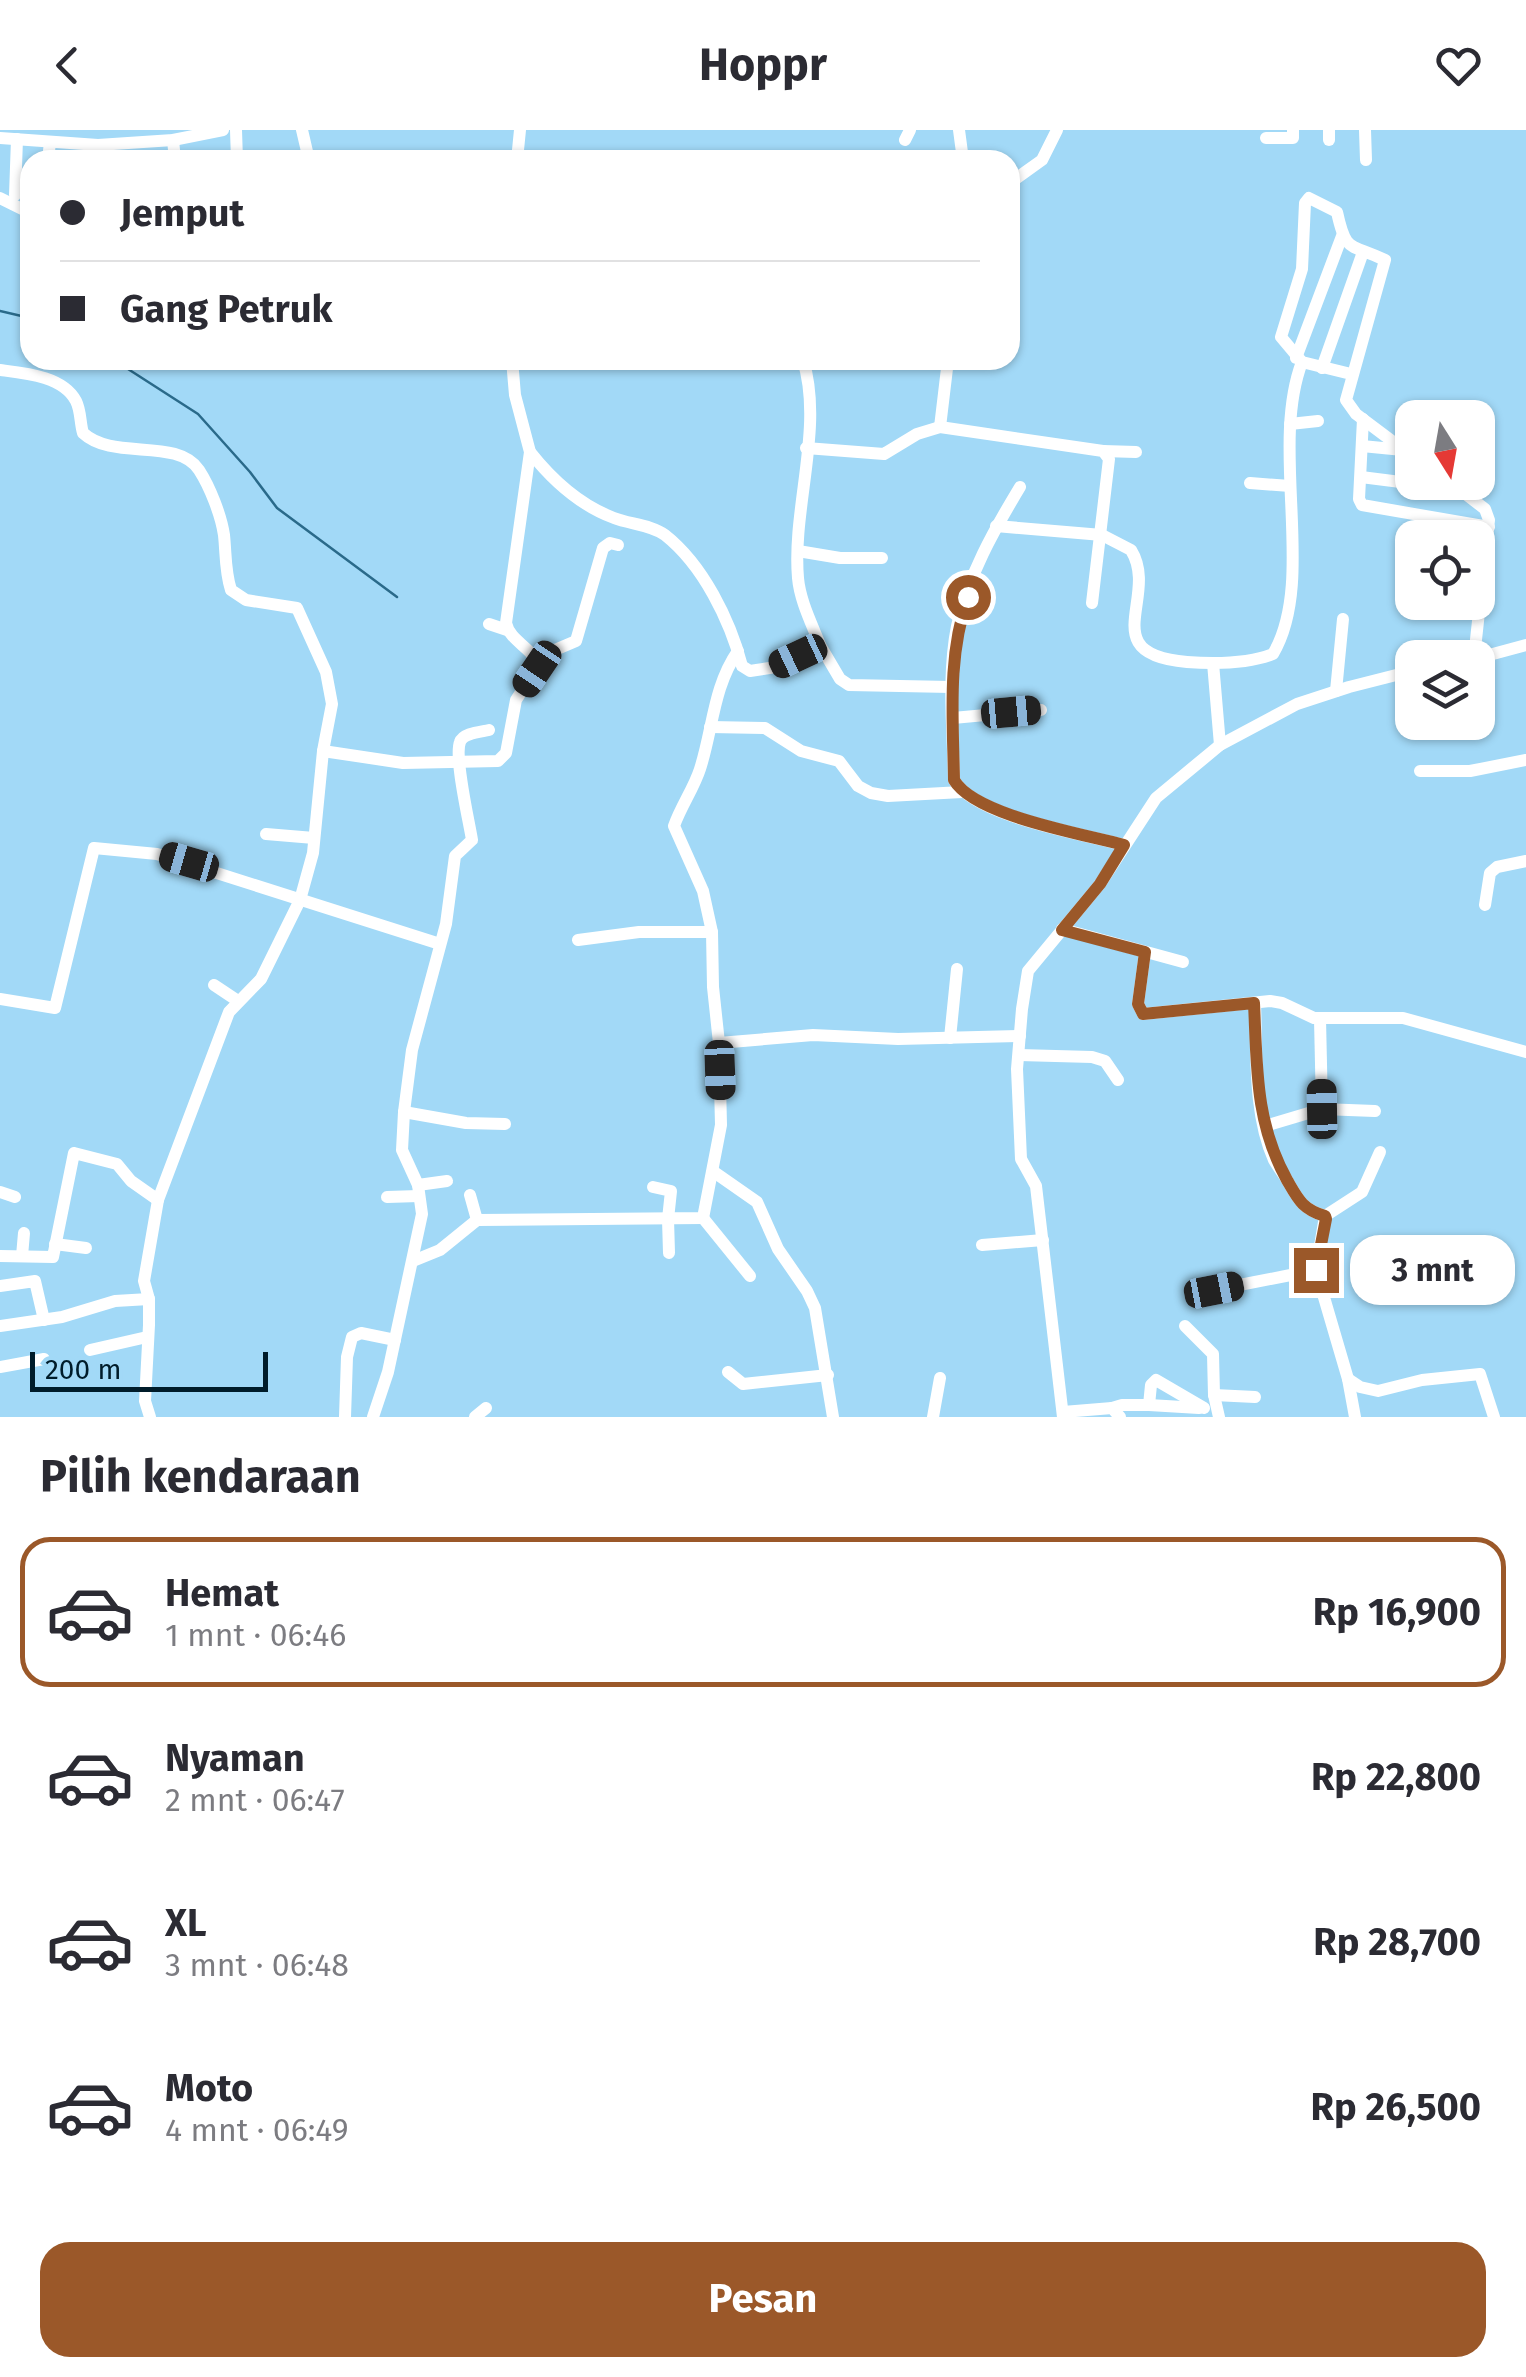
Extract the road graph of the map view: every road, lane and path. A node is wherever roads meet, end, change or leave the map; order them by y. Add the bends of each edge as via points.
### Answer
1 (223, 130) edge
2 (1057, 130) edge
3 (1293, 130) edge
4 (1365, 130) edge
5 (0, 138) edge
6 (1266, 138) dead end
7 (17, 139) junction
8 (173, 140) junction
9 (50, 142) junction
10 (49, 150) edge
11 (174, 150) edge
12 (1366, 160) dead end
13 (1020, 176) edge
14 (7, 196) edge
15 (1342, 236) junction
16 (1363, 252) junction
17 (1299, 360) junction
18 (1322, 368) junction
19 (0, 370) edge
20 (513, 370) edge
21 (804, 370) edge
22 (947, 370) edge
23 (1352, 374) junction
24 (1363, 419) junction
25 (1318, 421) dead end
26 (1290, 424) junction
27 (940, 427) junction
28 (1395, 443) edge
29 (1362, 446) junction
30 (806, 448) junction
31 (1104, 451) junction
32 (1395, 451) edge
33 (530, 452) junction
34 (1136, 452) dead end
35 (1361, 477) junction
36 (1395, 480) edge
37 (1250, 483) dead end
38 (1020, 486) dead end
39 (1290, 486) junction
40 (1473, 500) edge
41 (1448, 520) edge
42 (1489, 520) edge
43 (996, 526) junction
44 (1102, 536) junction
45 (618, 545) dead end
46 (798, 552) junction
47 (882, 558) dead end
48 (1092, 603) dead end
49 (1344, 619) dead end
50 (489, 624) dead end
51 (507, 630) junction
52 (820, 645) junction
53 (1526, 645) edge
54 (738, 651) junction
55 (1495, 653) edge
56 (536, 658) junction
57 (1213, 662) junction
58 (1395, 676) edge
59 (951, 687) junction
60 (1336, 691) junction
61 (1040, 710) dead end
62 (953, 718) junction
63 (710, 727) junction
64 (489, 730) dead end
65 (1220, 745) junction
66 (322, 751) junction
67 (1526, 760) edge
68 (458, 762) junction
69 (1420, 770) dead end
70 (962, 792) junction
71 (266, 834) dead end
72 (314, 838) junction
73 (1124, 845) junction
74 (1526, 861) edge
75 (300, 900) junction
76 (1486, 906) dead end
77 (1062, 930) junction
78 (712, 932) junction
79 (578, 940) dead end
80 (440, 944) junction
81 (1145, 952) junction
82 (1183, 962) dead end
83 (957, 969) dead end
84 (214, 985) dead end
85 (0, 999) edge
86 (238, 1000) junction
87 (1254, 1003) junction
88 (1320, 1019) junction
89 (1020, 1036) junction
90 (950, 1038) junction
91 (719, 1042) junction
92 (1526, 1052) edge
93 (1019, 1055) junction
94 (1118, 1080) dead end
95 (1322, 1109) junction
96 (1375, 1110) dead end
97 (404, 1112) junction
98 (505, 1124) dead end
99 (1265, 1126) junction
100 (1380, 1152) dead end
101 (714, 1172) junction
102 (447, 1181) dead end
103 (652, 1186) dead end
104 (419, 1191) junction
105 (0, 1192) edge
106 (470, 1195) dead end
107 (15, 1197) dead end
108 (387, 1197) dead end
109 (158, 1200) junction
110 (1325, 1216) junction
111 (703, 1218) junction
112 (668, 1219) junction
113 (476, 1220) junction
114 (24, 1233) dead end
115 (1043, 1240) junction
116 (56, 1244) junction
117 (982, 1245) dead end
118 (86, 1248) dead end
119 (670, 1252) dead end
120 (0, 1256) edge
121 (22, 1256) junction
122 (413, 1262) junction
123 (1316, 1270) junction
124 (750, 1276) dead end
125 (0, 1286) edge
126 (1214, 1290) dead end
127 (148, 1299) junction
128 (44, 1320) junction
129 (0, 1326) edge
130 (1185, 1326) dead end
131 (147, 1337) junction
132 (395, 1340) junction
133 (90, 1350) dead end
134 (44, 1359) dead end
135 (0, 1367) edge
136 (728, 1372) dead end
137 (828, 1375) junction
138 (940, 1378) dead end
139 (1348, 1379) junction
140 (1255, 1396) dead end
141 (1149, 1404) junction
142 (1213, 1407) edge
143 (1116, 1413) edge
144 (1062, 1415) edge
145 (150, 1417) edge
146 (345, 1417) edge
147 (374, 1417) edge
148 (833, 1417) edge
149 (933, 1417) edge
150 (1355, 1417) edge
151 (1494, 1417) edge

1 - 8 street
2 - 13 street via 1042,160
3 - 6 street via 1293,138
4 - 12 street
5 - 7 street
7 - 9 street
7 - 14 street
8 - 9 street
8 - 11 street
9 - 10 street
15 - 16 street
15 - 17 street
15 - 17 street via 1335,210 1307,198 1302,269 1281,332
16 - 18 street
16 - 23 street via 1385,262
17 - 18 street
17 - 26 street
18 - 23 street
19 - 66 street via 66,388 78,406 83,434 94,442 192,461 223,532 231,590 246,600 297,608 306,624 330,688
20 - 33 street
21 - 30 street
22 - 27 street
23 - 24 street via 1346,400
24 - 28 street
24 - 29 street
25 - 26 street
26 - 39 street
27 - 30 street via 884,454
27 - 31 street
29 - 32 street
29 - 35 street
30 - 46 street
31 - 34 street
31 - 44 street via 1109,459
33 - 51 street
33 - 54 street via 570,494 614,518 662,532 692,564
35 - 36 street
35 - 41 street via 1359,500 1366,508
37 - 39 street
38 - 43 street
39 - 57 street via 1292,594 1281,641 1262,658
40 - 42 street via 1488,511
43 - 44 street
43 - 59 street via 958,626
44 - 48 street
44 - 57 street via 1136,557 1141,648 1161,660
45 - 56 street via 603,548 576,641
46 - 47 street
46 - 52 street via 799,589
49 - 60 street
50 - 51 street
51 - 56 street
52 - 54 street via 750,671
52 - 59 street via 849,686
53 - 55 street
54 - 63 street via 719,686
56 - 68 street via 537,669 513,707 503,758
57 - 65 street
58 - 60 street
59 - 62 street
60 - 65 street via 1296,704
61 - 62 street
62 - 70 street via 954,780
63 - 70 street via 765,728 801,751 839,761 858,786 872,792
63 - 78 street via 699,773 674,828
64 - 68 street via 462,738
65 - 73 street via 1156,798
66 - 68 street via 403,763
66 - 72 street
67 - 69 street via 1470,771
68 - 80 street via 472,840 455,854
70 - 73 street via 1044,826
71 - 72 street
72 - 75 street
73 - 77 street
74 - 76 street via 1492,870
75 - 80 street
75 - 85 street via 158,854 94,848 55,1008
75 - 86 street via 261,980
77 - 81 street
77 - 89 street via 1028,971
78 - 79 street
78 - 91 street
80 - 97 street via 412,1050
81 - 82 street
81 - 87 street via 1138,1004 1143,1014
83 - 90 street
84 - 86 street
86 - 109 street
87 - 88 street via 1282,1003
87 - 99 street
88 - 92 street via 1404,1018
88 - 95 street
89 - 90 street
89 - 93 street
90 - 91 street
91 - 101 street via 721,1125
93 - 94 street via 1092,1057 1105,1061
93 - 115 street via 1021,1159 1036,1186
95 - 96 street
95 - 99 street
97 - 98 street
97 - 104 street via 402,1150
99 - 110 street via 1298,1201
100 - 110 street via 1362,1192
101 - 111 street
101 - 137 street via 754,1198 807,1291
102 - 104 street
103 - 112 street via 671,1191
104 - 108 street
104 - 122 street
105 - 107 street
106 - 113 street
109 - 116 street via 116,1164 74,1153
109 - 127 street via 145,1266
110 - 123 street
111 - 112 street
111 - 124 street
112 - 113 street
112 - 119 street
113 - 122 street
114 - 121 street
115 - 117 street
115 - 144 street
116 - 118 street
116 - 121 street via 53,1257
120 - 121 street
122 - 132 street
123 - 126 street
123 - 139 street
125 - 128 street via 37,1284
127 - 128 street
127 - 131 street
128 - 129 street
130 - 142 street via 1213,1354
131 - 133 street
131 - 145 street
132 - 146 street via 352,1337
132 - 147 street
134 - 135 street
136 - 137 street via 743,1384
137 - 148 street
138 - 149 street
139 - 150 street
139 - 151 street via 1378,1391 1480,1374
140 - 142 street
141 - 142 street
141 - 142 street via 1156,1380
141 - 143 street via 1122,1405
143 - 144 street

